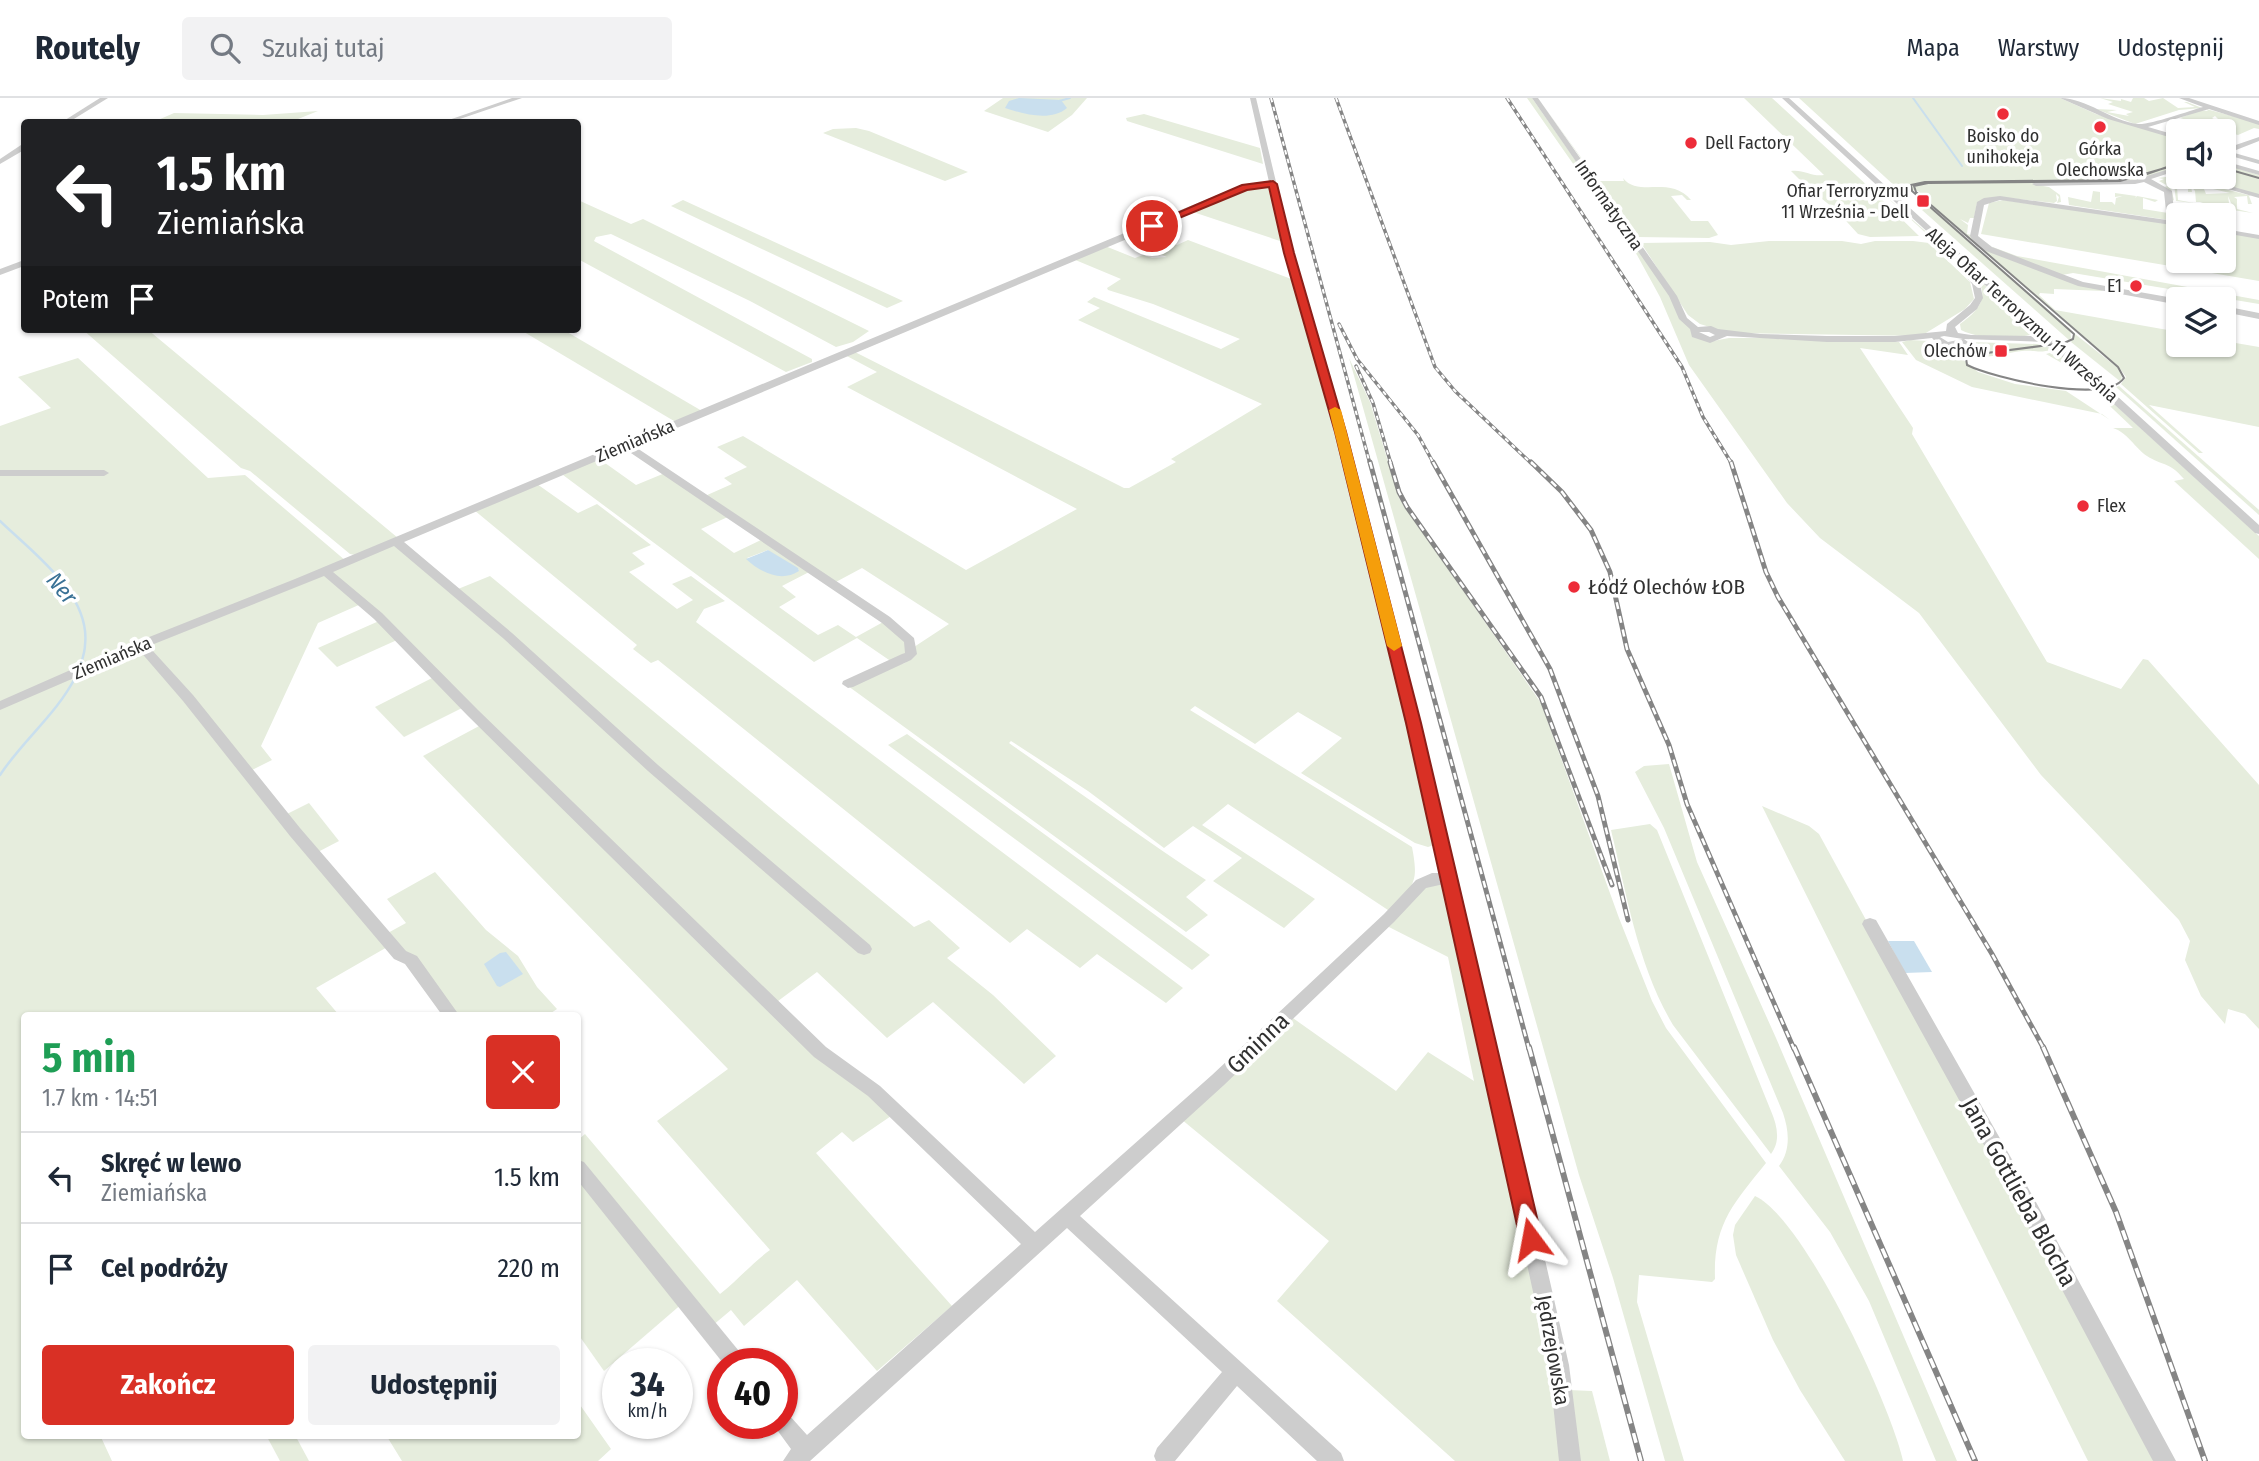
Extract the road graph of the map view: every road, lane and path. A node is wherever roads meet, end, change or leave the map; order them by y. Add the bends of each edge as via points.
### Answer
1 (105, 98) edge
2 (519, 98) edge
3 (1253, 98) edge
4 (1535, 98) edge
5 (1776, 98) edge
6 (1785, 98) edge
7 (1791, 98) edge
8 (2063, 98) edge
9 (2182, 98) edge
10 (2208, 108) junction
11 (70, 119) edge
12 (455, 119) edge
13 (2259, 122) edge
14 (2140, 127) junction
15 (2166, 134) edge
16 (2259, 139) edge
17 (2236, 148) edge
18 (21, 149) edge
19 (2236, 155) edge
20 (0, 162) edge
21 (2259, 162) edge
22 (2236, 166) edge
23 (2259, 173) edge
24 (2166, 174) edge
25 (2146, 180) junction
26 (1273, 184) junction
27 (2036, 184) dead end
28 (2047, 184) junction
29 (2234, 189) edge
30 (2259, 196) edge
31 (2063, 199) junction
32 (2171, 203) edge
33 (2166, 221) edge
34 (2236, 233) edge
35 (2259, 237) edge
36 (21, 264) edge
37 (0, 272) edge
38 (2166, 300) edge
39 (2236, 311) edge
40 (1681, 313) junction
41 (2259, 316) edge
42 (1959, 319) junction
43 (1706, 328) junction
44 (1695, 330) junction
45 (1720, 335) junction
46 (1938, 337) junction
47 (1959, 338) junction
48 (1981, 338) junction
49 (2054, 340) junction
50 (626, 445) junction
51 (0, 473) edge
52 (104, 473) dead end
53 (2259, 519) edge
54 (2259, 531) edge
55 (396, 541) junction
56 (325, 571) junction
57 (149, 642) junction
58 (848, 684) dead end
59 (0, 706) edge
60 (1450, 878) junction
61 (1870, 924) dead end
62 (863, 949) dead end
63 (449, 1012) edge
64 (581, 1172) edge
65 (1067, 1216) junction
66 (1034, 1244) junction
67 (724, 1348) edge
68 (1235, 1372) junction
69 (791, 1439) edge
70 (800, 1456) edge
71 (1165, 1456) dead end
72 (1333, 1461) edge
73 (1570, 1461) edge
74 (2165, 1461) edge

1 - 11 street
2 - 12 street
3 - 26 street, Jędrzejowska
4 - 40 street, Informatyczna
5 - 42 street via 1973,279 1979,298
6 - 49 street, Aleja Ofiar Terroryzmu 11 Września
7 - 49 street, Aleja Ofiar Terroryzmu 11 Września
8 - 14 street
9 - 10 street
10 - 13 street
10 - 14 street
14 - 15 street
16 - 17 street
18 - 20 street
19 - 21 street
22 - 23 street
24 - 25 street
25 - 28 street
25 - 32 street via 2168,191
26 - 50 street, Ziemiańska via 1245,187
26 - 60 street, Jędrzejowska via 1341,432
27 - 28 street
28 - 31 street
29 - 30 street
31 - 33 street
31 - 38 street via 1983,202 1975,236 1989,249 2078,283
34 - 35 street
36 - 37 street
39 - 41 street
40 - 43 street, Informatyczna
40 - 44 street, Informatyczna
42 - 46 street via 1945,324
42 - 47 street via 1950,328
42 - 48 street via 1962,332
43 - 44 street, Informatyczna
43 - 45 street, Informatyczna
44 - 45 street, Informatyczna via 1702,338 1715,340
45 - 46 street, Informatyczna
46 - 47 street, Informatyczna
47 - 48 street
47 - 49 street
48 - 49 street
49 - 53 street, Aleja Ofiar Terroryzmu 11 Września
49 - 54 street, Aleja Ofiar Terroryzmu 11 Września
50 - 55 street, Ziemiańska
50 - 58 street via 886,620 910,641 911,654 905,661
51 - 52 street
55 - 56 street, Ziemiańska
55 - 62 street
56 - 57 street, Ziemiańska
56 - 66 street via 378,616 820,1052 874,1091
57 - 59 street, Ziemiańska
57 - 63 street via 146,652 400,955 411,960
60 - 65 street, Gminna via 1420,884 1221,1078
60 - 73 street, Jędrzejowska via 1559,1365
61 - 74 street, Jana Gottlieba Blocha
64 - 67 street
65 - 66 street, Gminna
65 - 68 street
66 - 70 street, Gminna
68 - 71 street
68 - 72 street
69 - 70 street

